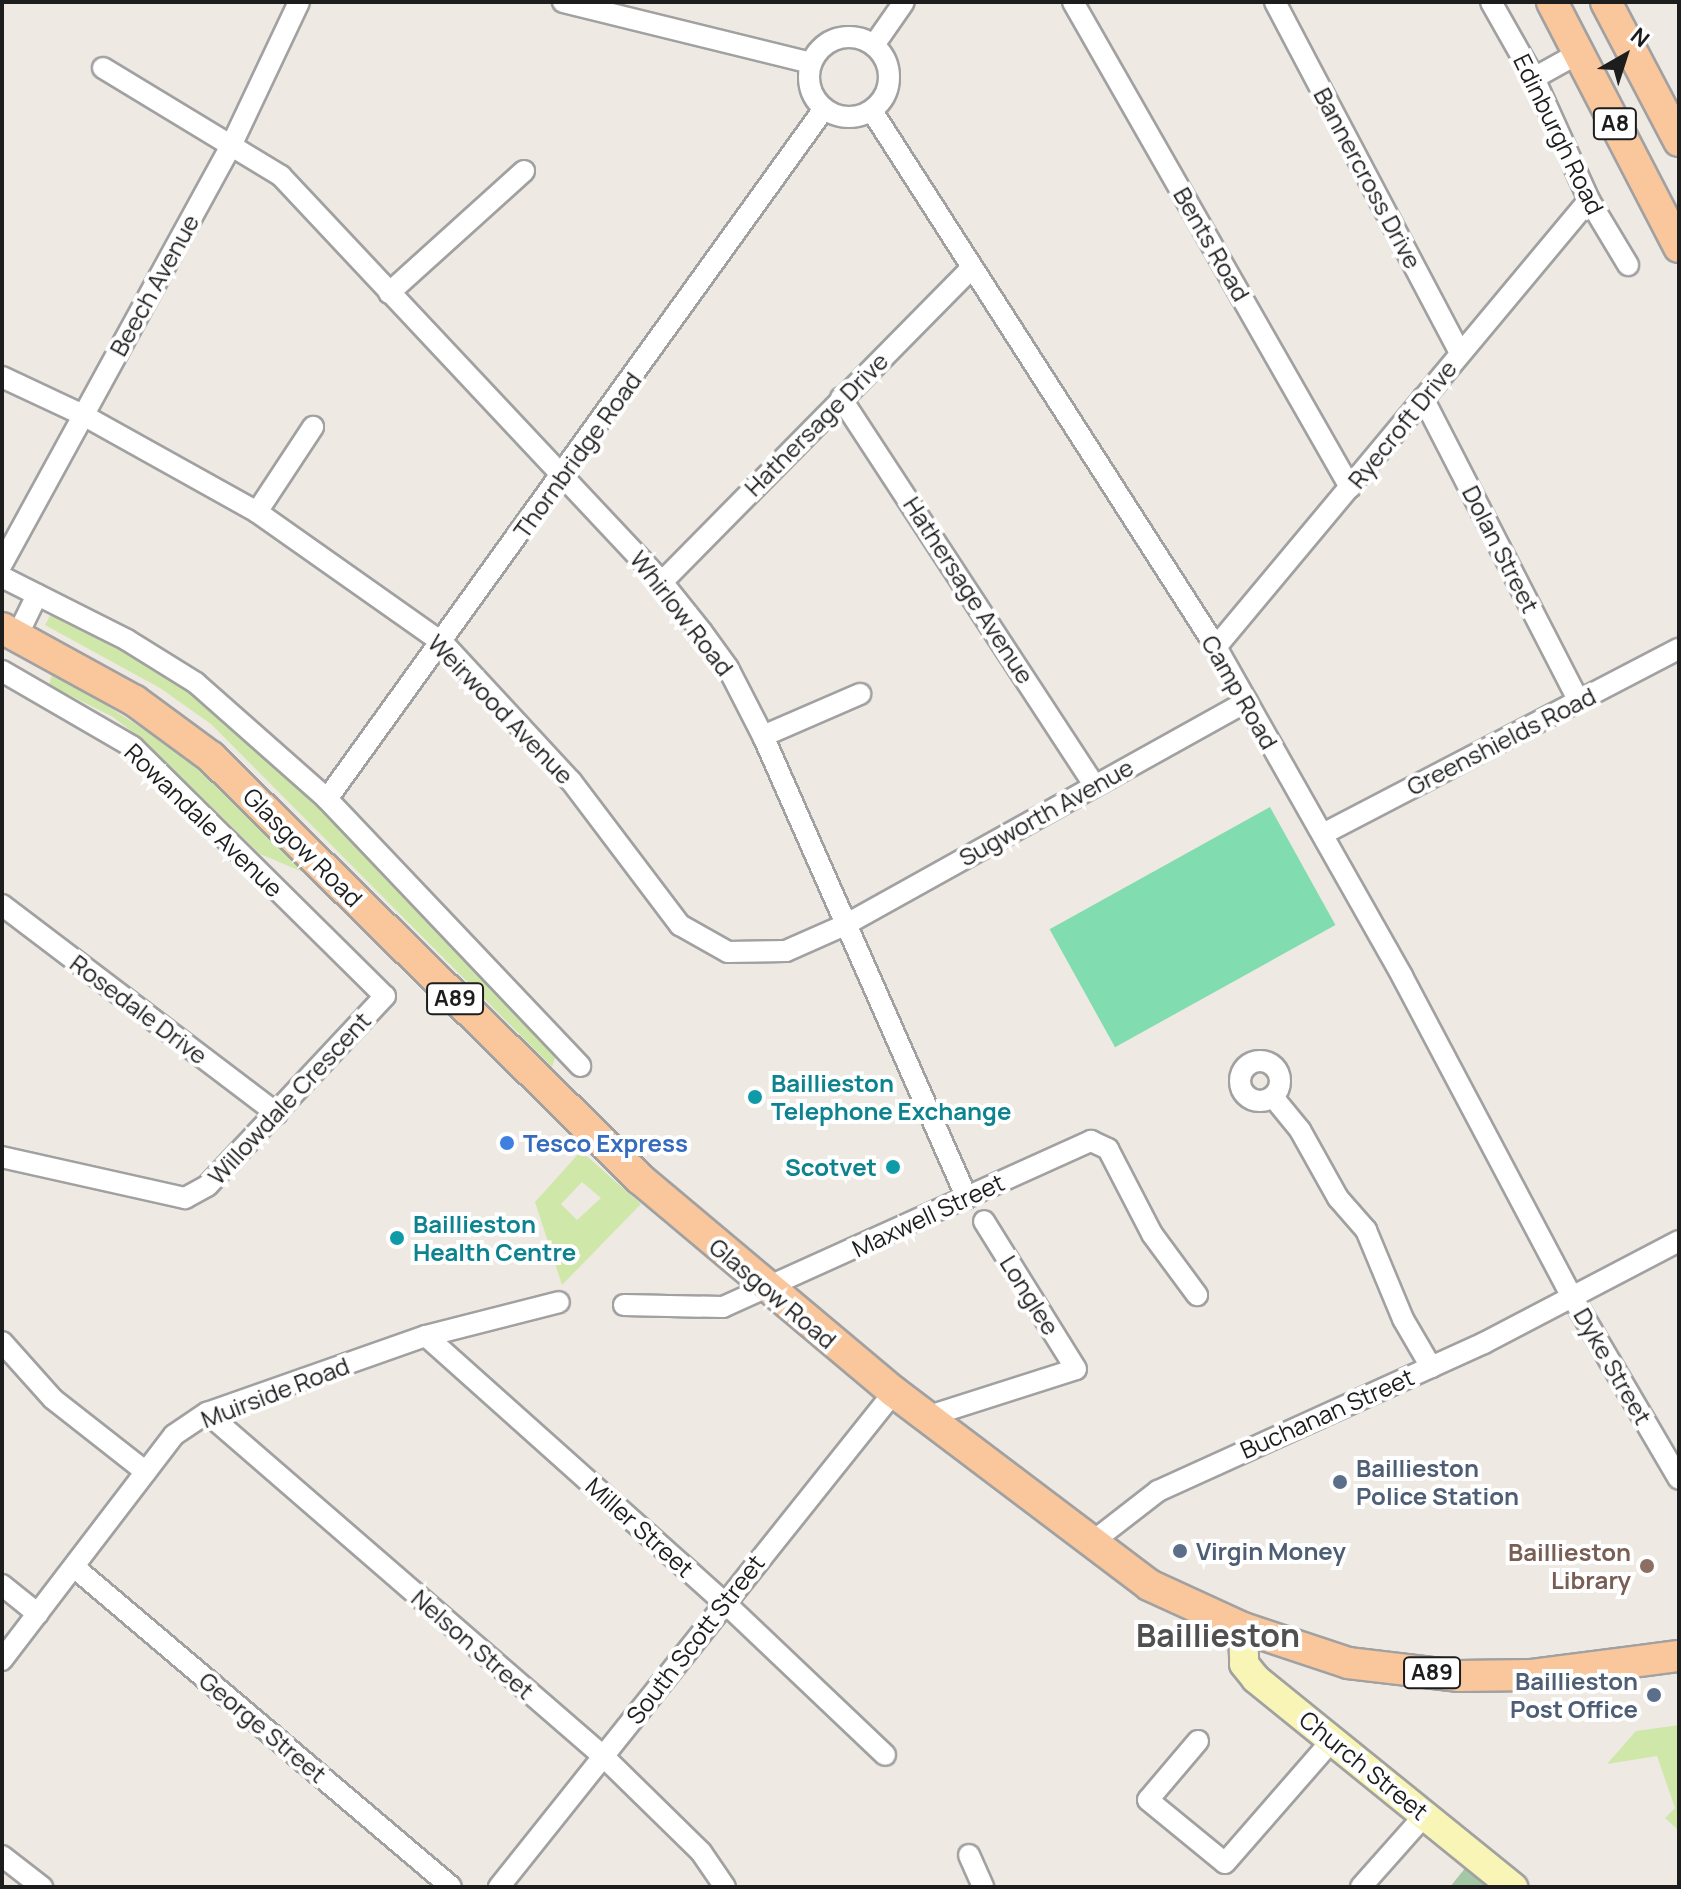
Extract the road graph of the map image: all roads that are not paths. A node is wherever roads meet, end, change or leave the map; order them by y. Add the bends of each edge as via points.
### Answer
1 (299, 2) edge
2 (563, 2) edge
3 (904, 2) edge
4 (1073, 2) edge
5 (1275, 2) edge
6 (1491, 2) edge
7 (1552, 2) edge
8 (1606, 2) edge
9 (598, 6) edge
10 (1621, 31) junction
11 (874, 45) junction
12 (1579, 53) junction
13 (811, 63) junction
14 (103, 68) dead end
15 (1534, 78) junction
16 (824, 109) junction
17 (872, 111) junction
18 (1679, 141) edge
19 (231, 146) junction
20 (524, 171) dead end
21 (1589, 200) junction
22 (1679, 247) edge
23 (1628, 265) dead end
24 (972, 268) junction
25 (389, 293) junction
26 (1460, 353) junction
27 (2, 377) edge
28 (841, 398) junction
29 (1423, 398) junction
30 (83, 415) junction
31 (313, 427) dead end
32 (563, 475) junction
33 (1350, 487) junction
34 (257, 512) junction
35 (2, 564) edge
36 (2, 577) edge
37 (662, 582) junction
38 (37, 595) junction
39 (9, 632) edge
40 (443, 643) junction
41 (1216, 647) junction
42 (1679, 649) edge
43 (2, 671) edge
44 (860, 694) dead end
45 (1247, 701) junction
46 (1579, 701) junction
47 (763, 736) junction
48 (1094, 784) junction
49 (327, 799) junction
50 (1323, 834) junction
51 (2, 905) edge
52 (845, 925) junction
53 (385, 996) joint
54 (580, 1066) dead end
55 (1273, 1097) dead end
56 (277, 1114) junction
57 (2, 1157) edge
58 (967, 1198) junction
59 (984, 1221) dead end
60 (1679, 1241) edge
61 (766, 1289) junction
62 (1197, 1295) dead end
63 (1571, 1295) junction
64 (559, 1302) dead end
65 (624, 1305) dead end
66 (426, 1336) junction
67 (2, 1342) edge
68 (1431, 1367) junction
69 (894, 1392) junction
70 (207, 1413) junction
71 (926, 1417) junction
72 (146, 1472) junction
73 (1679, 1479) edge
74 (1091, 1543) junction
75 (74, 1567) junction
76 (2, 1585) edge
77 (724, 1602) junction
78 (38, 1614) junction
79 (1243, 1628) junction
80 (1679, 1656) edge
81 (2, 1660) edge
82 (1333, 1739) junction
83 (1198, 1741) dead end
84 (885, 1755) dead end
85 (603, 1756) junction
86 (1425, 1815) junction
87 (969, 1855) dead end
88 (2, 1856) edge
89 (42, 1887) edge
90 (451, 1887) edge
91 (499, 1887) edge
92 (725, 1887) edge
93 (983, 1887) edge
94 (1361, 1887) edge
95 (1513, 1887) edge

1 - 19 street, Beech Avenue
2 - 9 street
3 - 11 street
4 - 33 street, Bents Road
5 - 26 street, Bannercross Drive
6 - 15 street, Edinburgh Road
7 - 12 main road, A8
8 - 10 main road, A8
9 - 13 street
10 - 12 main road
10 - 18 main road, A8
11 - 13 street via 838,38
11 - 17 street via 889,79
12 - 15 street
12 - 22 main road, A8
13 - 16 street via 810,89
14 - 19 street, Whirlow Road
15 - 21 street, Edinburgh Road
16 - 17 street via 848,118
16 - 32 street, Thornbridge Road
17 - 24 street, Camp Road
19 - 25 street, Whirlow Road via 281,176
19 - 30 street, Beech Avenue
20 - 25 street
21 - 23 street, Edinburgh Road
21 - 26 street, Ryecroft Drive
24 - 28 street, Hathersage Drive
24 - 41 street, Camp Road
25 - 32 street, Whirlow Road
26 - 29 street, Ryecroft Drive
27 - 30 street, Weirwood Avenue
28 - 37 street, Hathersage Drive
28 - 48 street, Hathersage Avenue
29 - 33 street, Ryecroft Drive
29 - 46 street, Dolan Street
30 - 34 street, Weirwood Avenue
30 - 35 street, Beech Avenue
31 - 34 street
32 - 37 street, Whirlow Road
32 - 40 street, Thornbridge Road
33 - 41 street, Ryecroft Drive
34 - 40 street, Weirwood Avenue
36 - 38 street, Glasgow Road
37 - 47 street, Whirlow Road via 728,668
38 - 39 street
38 - 49 street, Glasgow Road via 127,640 196,683
39 - 61 main road, Glasgow Road / A89 via 135,701 211,757 564,1109
40 - 49 street, Thornbridge Road
40 - 52 street, Weirwood Avenue via 571,781 680,925 702,941 728,952 756,955 786,951
41 - 45 street, Camp Road
42 - 46 street, Greenshields Road
43 - 53 street, Rowandale Avenue via 133,747
44 - 47 street
45 - 48 street, Sugworth Avenue
45 - 50 street, Camp Road
46 - 50 street, Greenshields Road
47 - 52 street, Whirlow Road
48 - 52 street, Sugworth Avenue
49 - 54 street, Glasgow Road
50 - 63 street, Camp Road
51 - 56 street, Rosedale Drive
52 - 58 street, Whirlow Road
53 - 56 street, Willowdale Crescent
55 - 68 street via 1300,1130 1338,1198 1366,1230 1403,1319
56 - 57 street, Willowdale Crescent via 207,1186 185,1198
58 - 61 street, Maxwell Street
58 - 62 street, Maxwell Street via 1091,1141 1108,1149 1152,1234
59 - 71 street, Longlee via 1076,1369
60 - 63 street, Buchanan Street
61 - 65 street, Maxwell Street via 723,1307
61 - 69 main road, Glasgow Road / A89
63 - 68 street, Buchanan Street
63 - 73 street, Dyke Street
64 - 66 street, Muirside Road
66 - 70 street, Muirside Road
66 - 77 street, Miller Street
67 - 72 street via 53,1399
68 - 74 street, Buchanan Street via 1158,1491
69 - 71 main road, Glasgow Road / A89
69 - 77 street, South Scott Street
70 - 72 street, Muirside Road via 174,1435
70 - 85 street, Nelson Street
71 - 74 main road, Glasgow Road / A89
72 - 75 street, Muirside Road
74 - 79 main road, Glasgow Road / A89 via 1149,1585
75 - 78 street, Muirside Road
75 - 90 street, George Street
76 - 78 street
77 - 84 street, Miller Street
77 - 85 street, South Scott Street
78 - 81 street, Muirside Road
79 - 80 main road, Glasgow Road / A89 via 1348,1663 1459,1676 1532,1675
79 - 82 street, Church Street via 1244,1664 1256,1679
82 - 83 street via 1225,1863 1148,1800
82 - 86 street, Church Street
85 - 91 street, South Scott Street
85 - 92 street, Nelson Street via 701,1852
86 - 94 street
86 - 95 street, Church Street
87 - 93 street
88 - 89 street

